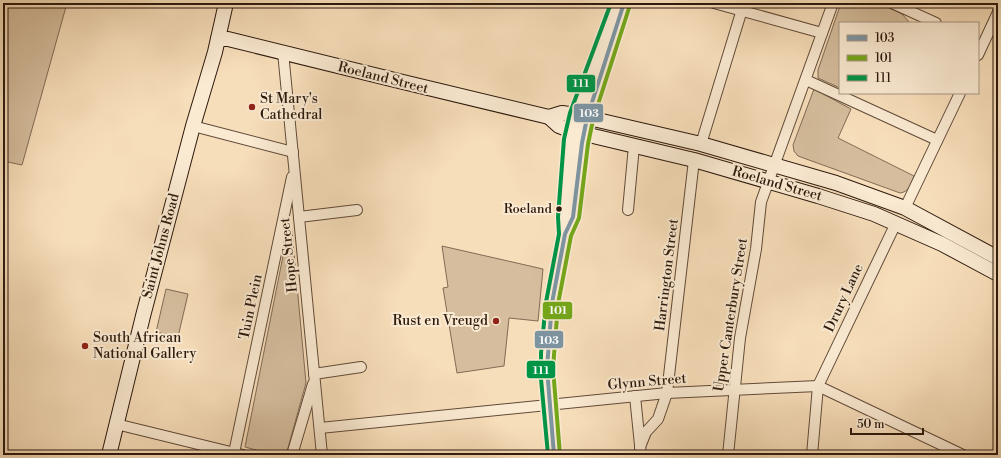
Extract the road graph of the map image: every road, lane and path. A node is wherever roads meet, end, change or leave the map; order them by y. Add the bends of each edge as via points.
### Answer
1 (226, 3) edge
2 (617, 3) edge
3 (624, 3) edge
4 (714, 3) edge
5 (833, 3) edge
6 (892, 3) edge
7 (742, 7) edge
8 (998, 12) edge
9 (934, 22) edge
10 (822, 34) junction
11 (218, 39) junction
12 (980, 43) edge
13 (283, 52) junction
14 (806, 80) junction
15 (960, 94) edge
16 (581, 116) junction
17 (549, 117) junction
18 (193, 126) junction
19 (578, 132) junction
20 (937, 140) junction
21 (701, 144) junction
22 (634, 146) junction
23 (293, 152) junction
24 (694, 160) junction
25 (776, 165) junction
26 (294, 167) junction
27 (769, 182) junction
28 (905, 208) junction
29 (356, 210) dead end
30 (628, 210) dead end
31 (299, 217) junction
32 (896, 223) junction
33 (998, 258) edge
34 (998, 274) edge
35 (361, 366) dead end
36 (314, 377) junction
37 (818, 386) junction
38 (734, 389) junction
39 (667, 393) junction
40 (635, 396) junction
41 (549, 405) junction
42 (116, 424) junction
43 (320, 428) junction
44 (207, 450) edge
45 (640, 451) edge
46 (238, 454) edge
47 (109, 455) edge
48 (292, 455) edge
49 (322, 455) edge
50 (554, 455) edge
51 (728, 455) edge
52 (812, 455) edge
53 (963, 455) edge

1 - 11 street, Saint Johns Road
2 - 16 street
3 - 16 street
4 - 7 street
5 - 10 street, Upper Canterbury Street
6 - 9 street
7 - 10 street
7 - 21 street
8 - 12 street
10 - 14 street, Upper Canterbury Street
11 - 13 street, Roeland Street
11 - 18 street, Saint Johns Road
13 - 17 street, Roeland Street
13 - 23 street, Hope Street
14 - 20 street
14 - 25 street, Upper Canterbury Street
15 - 20 street
16 - 17 street, Roeland Street via 562,113
16 - 19 street
16 - 21 street, Roeland Street
17 - 19 street, Roeland Street via 559,126
18 - 23 street
18 - 42 street, Saint Johns Road
19 - 22 street, Roeland Street
19 - 41 street via 566,190 565,234 548,336
20 - 28 street
21 - 25 street, Roeland Street
22 - 24 street, Roeland Street
22 - 30 street
23 - 26 street, Hope Street
24 - 27 street, Roeland Street
24 - 39 street, Harrington Street
25 - 27 street, Upper Canterbury Street
25 - 28 street, Roeland Street
26 - 31 street, Hope Street
26 - 46 street, Tuin Plein
27 - 32 street, Roeland Street
27 - 38 street, Upper Canterbury Street via 761,202
28 - 33 street, Roeland Street
29 - 31 street
31 - 36 street, Hope Street
32 - 34 street, Roeland Street
32 - 37 street, Drury Lane
35 - 36 street
36 - 43 street, Hope Street
36 - 48 street
37 - 38 street, Glynn Street
37 - 52 street
37 - 53 street, Glynn Street
38 - 39 street, Glynn Street
38 - 51 street, Upper Canterbury Street
39 - 40 street, Glynn Street
39 - 45 street, Harrington Street via 658,419 646,432
40 - 41 street, Glynn Street
40 - 45 street
41 - 43 street, Glynn Street
41 - 50 street
42 - 44 street
42 - 47 street, Saint Johns Road
43 - 49 street, Hope Street
44 - 46 street

